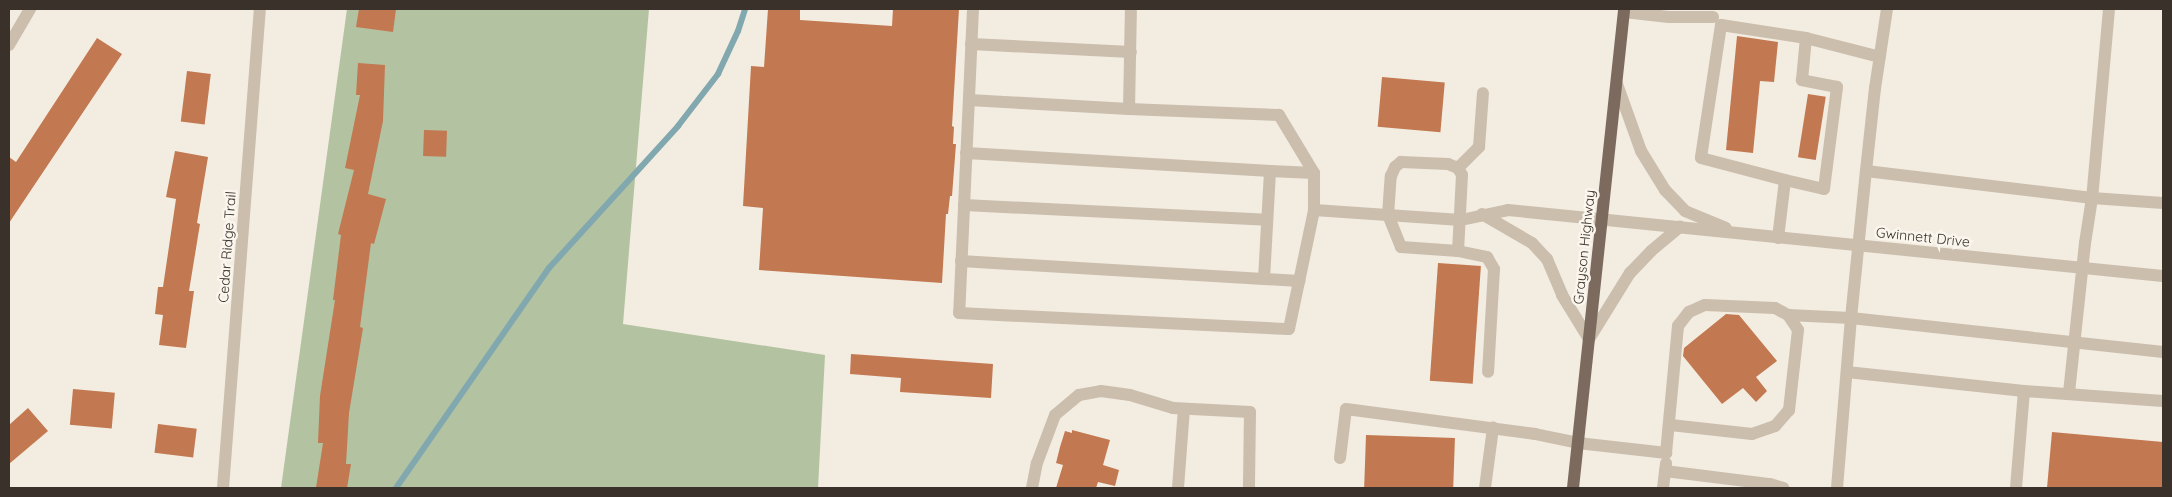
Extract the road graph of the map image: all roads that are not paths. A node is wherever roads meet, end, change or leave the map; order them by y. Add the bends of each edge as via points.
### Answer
1 (30, 9) edge
2 (260, 9) edge
3 (973, 9) edge
4 (1131, 9) edge
5 (1887, 9) edge
6 (2110, 9) edge
7 (1624, 10) edge
8 (1716, 17) edge
9 (1806, 38) junction
10 (972, 44) junction
11 (9, 45) edge
12 (1131, 52) junction
13 (1880, 57) junction
14 (1617, 84) junction
15 (1483, 93) dead end
16 (969, 100) junction
17 (1129, 109) junction
18 (966, 152) junction
19 (1458, 168) junction
20 (1270, 171) junction
21 (1866, 171) junction
22 (1314, 173) junction
23 (1785, 180) junction
24 (2092, 198) junction
25 (2163, 203) edge
26 (964, 205) junction
27 (1314, 210) junction
28 (1482, 214) junction
29 (1388, 215) junction
30 (1604, 218) junction
31 (1267, 220) junction
32 (1461, 220) junction
33 (1680, 227) junction
34 (1740, 234) junction
35 (1778, 238) junction
36 (1857, 245) junction
37 (1458, 251) junction
38 (961, 261) junction
39 (2083, 268) junction
40 (2163, 276) edge
41 (1264, 279) junction
42 (1299, 281) junction
43 (1788, 315) junction
44 (1851, 318) junction
45 (1589, 339) junction
46 (2074, 344) junction
47 (2163, 352) edge
48 (1488, 372) dead end
49 (1847, 372) junction
50 (2024, 391) junction
51 (2069, 393) junction
52 (2163, 401) edge
53 (1184, 409) junction
54 (1670, 425) junction
55 (1493, 428) junction
56 (1578, 443) junction
57 (1666, 454) junction
58 (1340, 458) dead end
59 (1665, 471) junction
60 (223, 488) edge
61 (1032, 488) edge
62 (1178, 488) edge
63 (1249, 488) edge
64 (1485, 488) edge
65 (1573, 488) edge
66 (1663, 488) edge
67 (1783, 488) edge
68 (1837, 488) edge
69 (2016, 488) edge

1 - 11 street
2 - 60 street, Cedar Ridge Trail
3 - 10 street
4 - 12 street
5 - 13 street
6 - 24 street
7 - 8 street via 1669,17
7 - 14 main road, Grayson Highway
8 - 9 street
8 - 23 street via 1701,158
9 - 13 street
9 - 23 street via 1802,80 1837,87 1824,189
10 - 12 street
10 - 16 street
12 - 17 street
13 - 21 street
14 - 30 main road, Grayson Highway
14 - 34 street via 1642,151 1665,190 1685,211
15 - 19 street via 1479,147
16 - 17 street
16 - 18 street
17 - 22 street via 1279,115
18 - 20 street
18 - 26 street
19 - 29 street via 1448,164 1401,162 1391,176
19 - 32 street via 1462,175
20 - 22 street
20 - 31 street
21 - 24 street
21 - 36 street
22 - 27 street
23 - 35 street
24 - 25 street
24 - 39 street
26 - 31 street
26 - 38 street
27 - 29 street, Gwinnett Drive
27 - 42 street
28 - 30 street, Gwinnett Drive via 1508,210
28 - 32 street, Gwinnett Drive
28 - 45 street via 1532,243 1547,259 1562,295
29 - 32 street, Gwinnett Drive
29 - 37 street via 1400,247
30 - 33 street, Gwinnett Drive
30 - 45 main road, Grayson Highway
31 - 41 street
32 - 37 street
33 - 34 street, Gwinnett Drive
33 - 45 street via 1630,274
34 - 35 street, Gwinnett Drive
35 - 36 street, Gwinnett Drive
36 - 39 street, Gwinnett Drive
36 - 44 street
37 - 48 street via 1487,257 1494,269
38 - 41 street
38 - 42 street via 958,313 1289,329
39 - 40 street, Gwinnett Drive
39 - 46 street
41 - 42 street
43 - 44 street
43 - 54 street via 1774,308 1705,305 1689,312 1678,326
43 - 54 street via 1798,330 1789,410 1775,426 1752,434
44 - 46 street
44 - 49 street
45 - 56 main road, Grayson Highway
46 - 47 street
46 - 51 street
49 - 50 street
49 - 68 street
50 - 51 street
50 - 69 street
51 - 52 street
53 - 61 street via 1101,391 1079,396 1055,415 1037,463
53 - 62 street
53 - 63 street via 1250,412
54 - 57 street
55 - 56 street
55 - 58 street via 1346,409
55 - 64 street
56 - 57 street
56 - 65 main road, Grayson Highway
57 - 59 street
59 - 66 street
59 - 67 street

